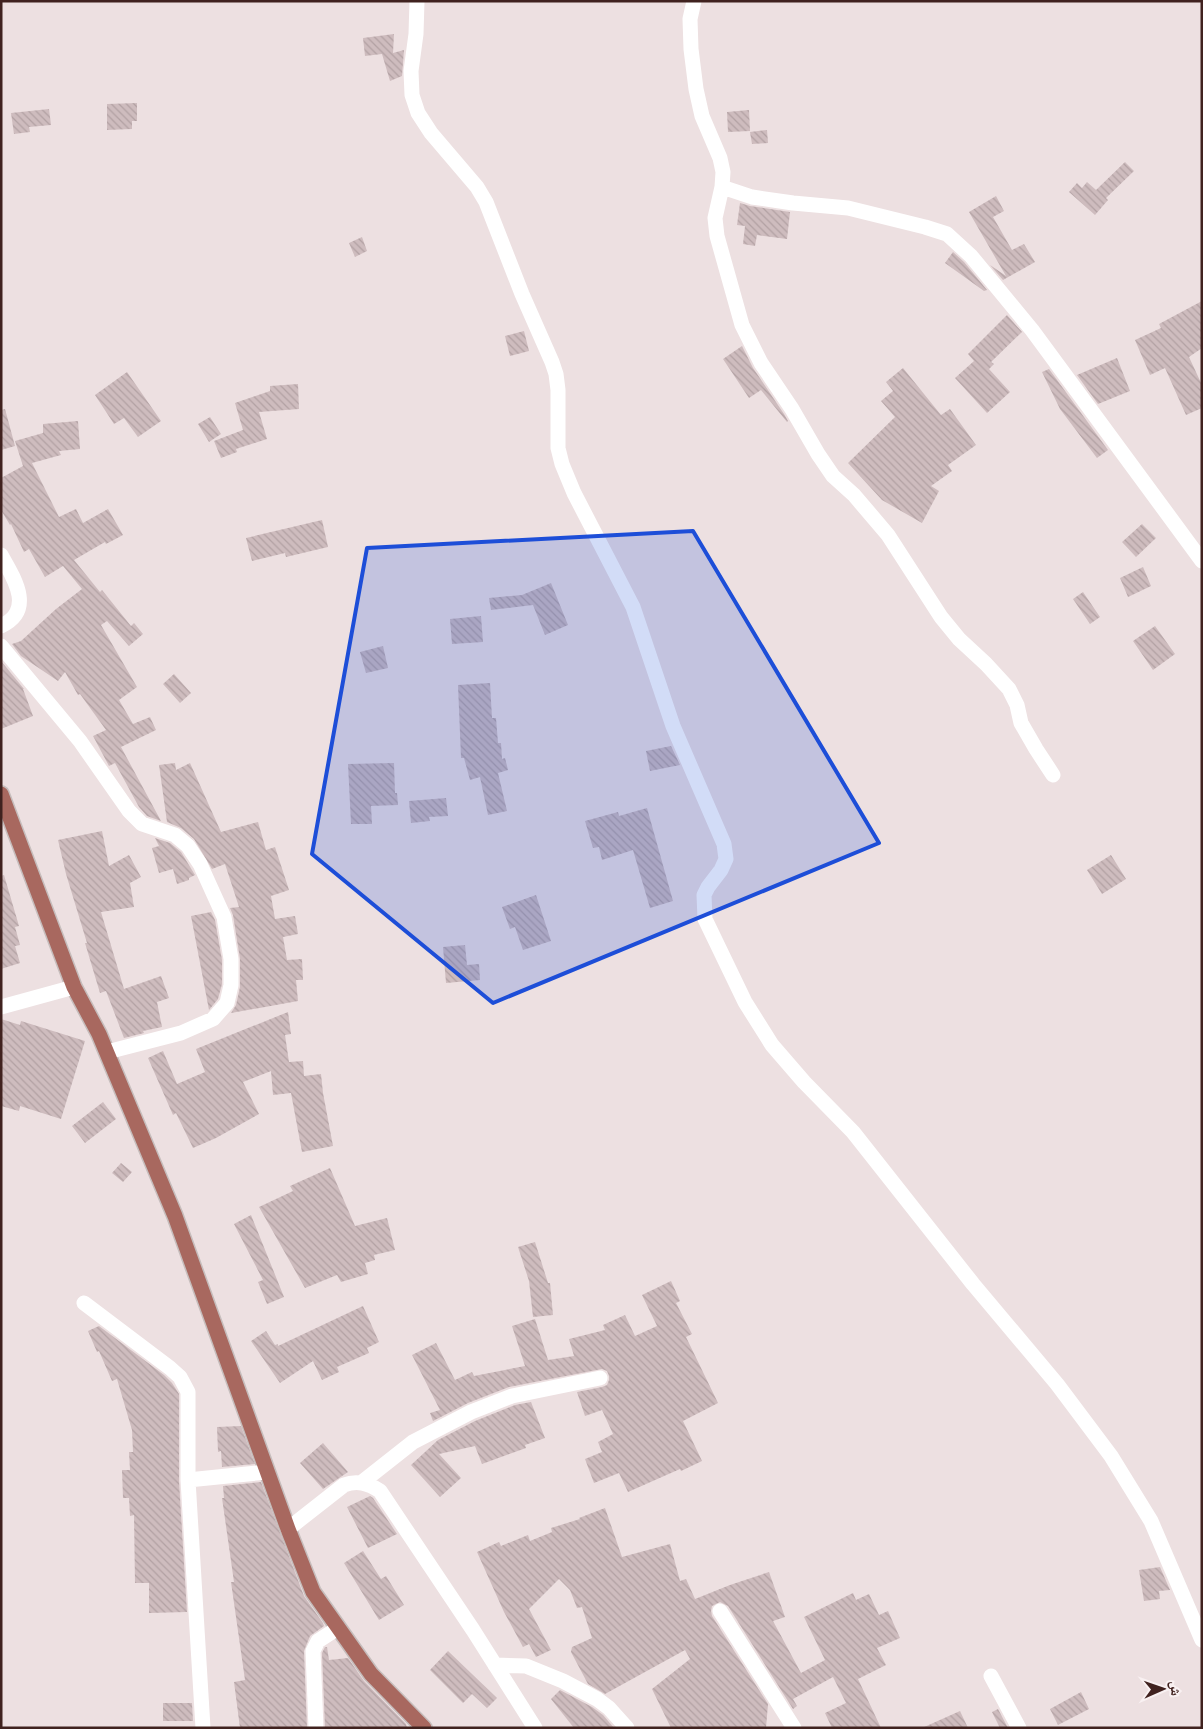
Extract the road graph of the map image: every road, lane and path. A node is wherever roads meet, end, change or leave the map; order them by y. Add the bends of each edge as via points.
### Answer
1 (417, 1) edge
2 (694, 1) edge
3 (722, 187) junction
4 (1, 555) edge
5 (1202, 561) edge
6 (1, 626) edge
7 (1, 646) edge
8 (1053, 775) dead end
9 (1, 794) edge
10 (74, 987) junction
11 (1, 1007) edge
12 (106, 1052) junction
13 (84, 1303) dead end
14 (600, 1378) dead end
15 (267, 1472) junction
16 (188, 1480) junction
17 (361, 1482) junction
18 (288, 1529) junction
19 (720, 1610) dead end
20 (338, 1628) junction
21 (1202, 1640) edge
22 (495, 1665) junction
23 (991, 1676) dead end
24 (203, 1728) edge
25 (316, 1728) edge
26 (424, 1728) edge
27 (535, 1728) edge
28 (627, 1728) edge
29 (794, 1728) edge
30 (1019, 1728) edge

1 - 21 street via 412,95 418,113 431,133 486,202 552,362 558,390 558,448 562,464 574,494 633,608 672,726 724,844 726,859 704,895 705,918 744,1002 772,1045 853,1132 1112,1456 1151,1521
2 - 3 street via 690,19 696,89 702,116 720,158
3 - 5 street via 752,197 848,208 946,234 970,256 1032,330
3 - 8 street via 715,218 717,236 742,325 761,363 818,454 888,535 941,617 1009,689 1021,723
4 - 6 street via 19,591 20,604 16,615
7 - 12 street via 80,740 129,811 142,824 175,835 188,846 200,864 224,917 231,959 231,986 227,1003 214,1020 181,1033
9 - 10 main road
10 - 11 street
10 - 12 main road
12 - 15 main road via 175,1216
13 - 16 street via 180,1377 188,1392
14 - 17 street via 512,1396 471,1412 413,1442
15 - 16 street
15 - 18 main road
16 - 24 street
17 - 18 street via 344,1485
17 - 22 street via 380,1491
18 - 20 main road via 312,1592
19 - 29 street
20 - 25 street via 318,1641 312,1651
20 - 26 main road via 371,1674
22 - 27 street
22 - 28 street via 526,1666 563,1681 597,1699
23 - 30 street

